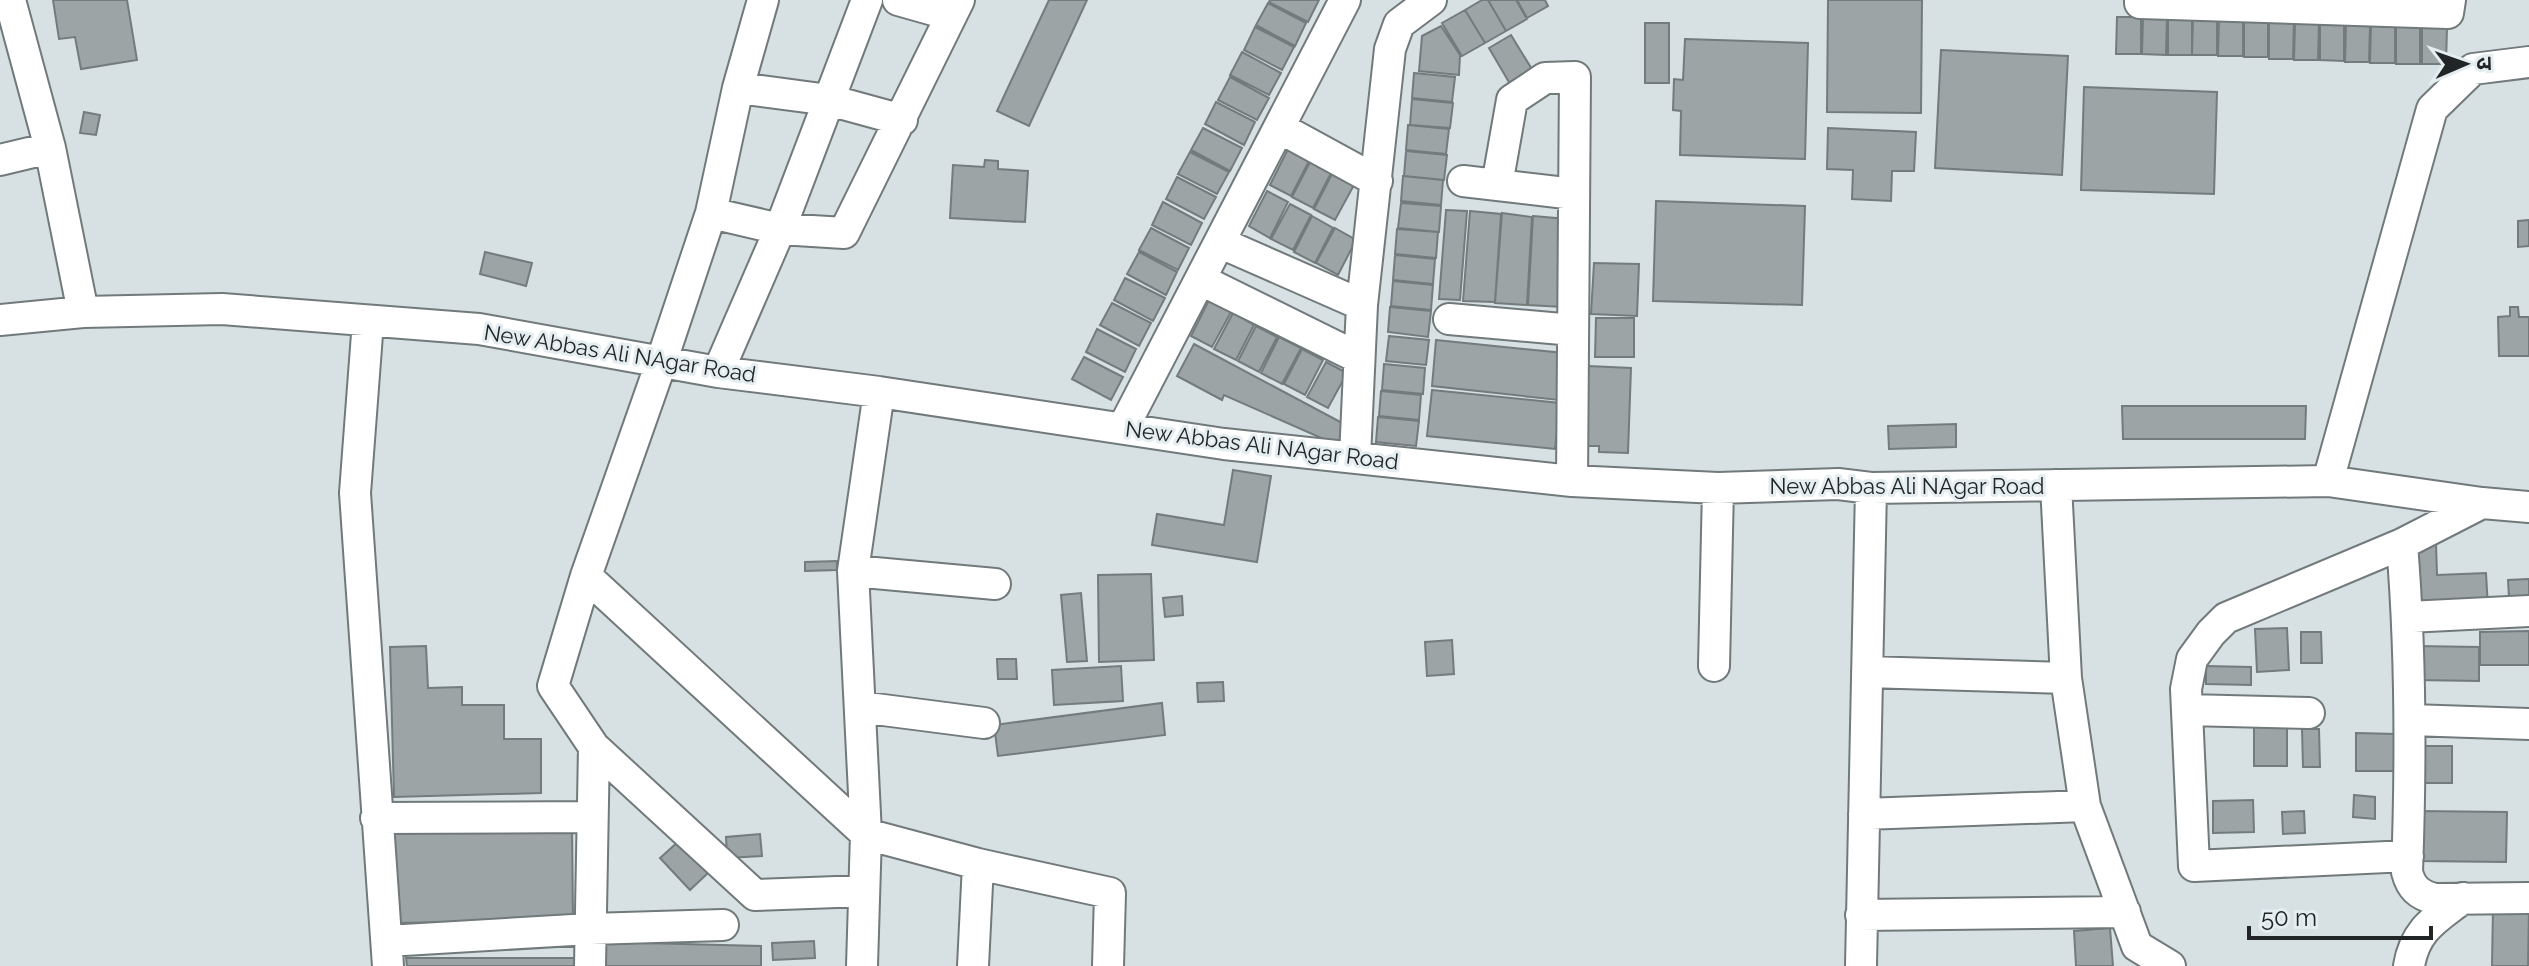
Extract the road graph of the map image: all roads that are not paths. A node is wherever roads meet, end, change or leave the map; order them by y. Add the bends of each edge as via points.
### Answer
1 (10, 0) edge
2 (763, 0) edge
3 (867, 0) edge
4 (898, 0) edge
5 (1345, 0) edge
6 (1431, 0) edge
7 (2140, 0) edge
8 (2450, 0) edge
9 (2266, 4) edge
10 (955, 8) edge
11 (10, 45) edge
12 (2529, 62) edge
13 (738, 88) junction
14 (829, 100) junction
15 (902, 120) junction
16 (1280, 128) junction
17 (50, 148) junction
18 (0, 160) edge
19 (1377, 181) junction
20 (1463, 181) dead end
21 (1497, 185) junction
22 (1574, 194) junction
23 (711, 213) junction
24 (780, 229) junction
25 (1221, 243) junction
26 (1201, 280) junction
27 (1362, 305) junction
28 (83, 312) junction
29 (1449, 319) dead end
30 (0, 320) edge
31 (368, 321) junction
32 (1573, 330) junction
33 (1359, 358) junction
34 (661, 363) junction
35 (718, 372) junction
36 (879, 392) junction
37 (1123, 428) junction
38 (1355, 457) junction
39 (1572, 481) junction
40 (2328, 481) junction
41 (2056, 485) junction
42 (1718, 488) junction
43 (1871, 488) junction
44 (2482, 503) junction
45 (2529, 507) edge
46 (2402, 544) junction
47 (853, 571) junction
48 (586, 576) junction
49 (995, 584) dead end
50 (2529, 611) edge
51 (2408, 617) junction
52 (1714, 666) dead end
53 (1867, 672) junction
54 (2066, 678) junction
55 (860, 707) junction
56 (2187, 710) junction
57 (2309, 713) dead end
58 (2411, 720) junction
59 (984, 723) dead end
60 (2529, 724) edge
61 (594, 747) junction
62 (2085, 806) junction
63 (1864, 814) junction
64 (592, 817) junction
65 (376, 818) junction
66 (866, 834) junction
67 (2408, 856) junction
68 (978, 864) junction
69 (864, 891) junction
70 (2463, 898) junction
71 (2529, 898) edge
72 (2125, 912) junction
73 (1861, 915) junction
74 (723, 925) dead end
75 (590, 929) junction
76 (387, 954) edge
77 (2133, 956) edge
78 (590, 966) edge
79 (862, 966) edge
80 (973, 966) edge
81 (1108, 966) edge
82 (1861, 966) edge
83 (2170, 966) edge
84 (2409, 966) edge

1 - 11 street
2 - 13 street
3 - 14 street
4 - 10 street
5 - 16 street
6 - 19 street via 1399,24 1390,49
7 - 9 street
8 - 9 street via 2448,13
10 - 15 street
11 - 17 street
12 - 40 street via 2473,69 2432,109
13 - 14 street
13 - 23 street
14 - 15 street
14 - 24 street
15 - 24 street via 844,233
16 - 19 street
16 - 25 street
17 - 18 street
17 - 28 street
19 - 27 street
20 - 21 street
21 - 22 street
21 - 22 street via 1512,100 1545,78 1575,77
22 - 32 street
23 - 24 street
23 - 34 street
24 - 35 street
25 - 26 street
25 - 27 street
26 - 33 street
26 - 37 street
27 - 33 street
28 - 30 street, New Abbas Ali NAgar Road
28 - 31 street, New Abbas Ali NAgar Road via 222,309
29 - 32 street
31 - 34 street, New Abbas Ali NAgar Road via 479,329
31 - 65 street via 355,493
32 - 39 street
33 - 38 street
34 - 35 street, New Abbas Ali NAgar Road
34 - 48 street
35 - 36 street, New Abbas Ali NAgar Road
36 - 37 street, New Abbas Ali NAgar Road
36 - 47 street
37 - 38 street, New Abbas Ali NAgar Road
38 - 39 street, New Abbas Ali NAgar Road
39 - 42 street, New Abbas Ali NAgar Road
40 - 41 street, New Abbas Ali NAgar Road
40 - 44 street, New Abbas Ali NAgar Road
41 - 43 street, New Abbas Ali NAgar Road
41 - 54 street
42 - 43 street, New Abbas Ali NAgar Road
42 - 52 street
43 - 53 street
44 - 45 street, New Abbas Ali NAgar Road
44 - 46 street
46 - 51 street
46 - 56 street via 2226,618 2192,659
47 - 49 street
47 - 55 street
48 - 61 street via 553,686
48 - 66 street
50 - 51 street
51 - 58 street
53 - 54 street
53 - 63 street
54 - 62 street
55 - 59 street
55 - 66 street
56 - 57 street
56 - 67 street via 2194,866
58 - 60 street
58 - 67 street
61 - 64 street
61 - 69 street via 755,895
62 - 63 street
62 - 72 street
63 - 73 street
64 - 65 street
64 - 75 street
65 - 76 street
66 - 68 street
66 - 69 street
67 - 70 street via 2409,883 2423,896
68 - 80 street
68 - 81 street via 1110,893
69 - 79 street
70 - 71 street
70 - 84 street via 2426,927
72 - 73 street
72 - 77 street
73 - 82 street
74 - 75 street
75 - 76 street
75 - 78 street
77 - 83 street

